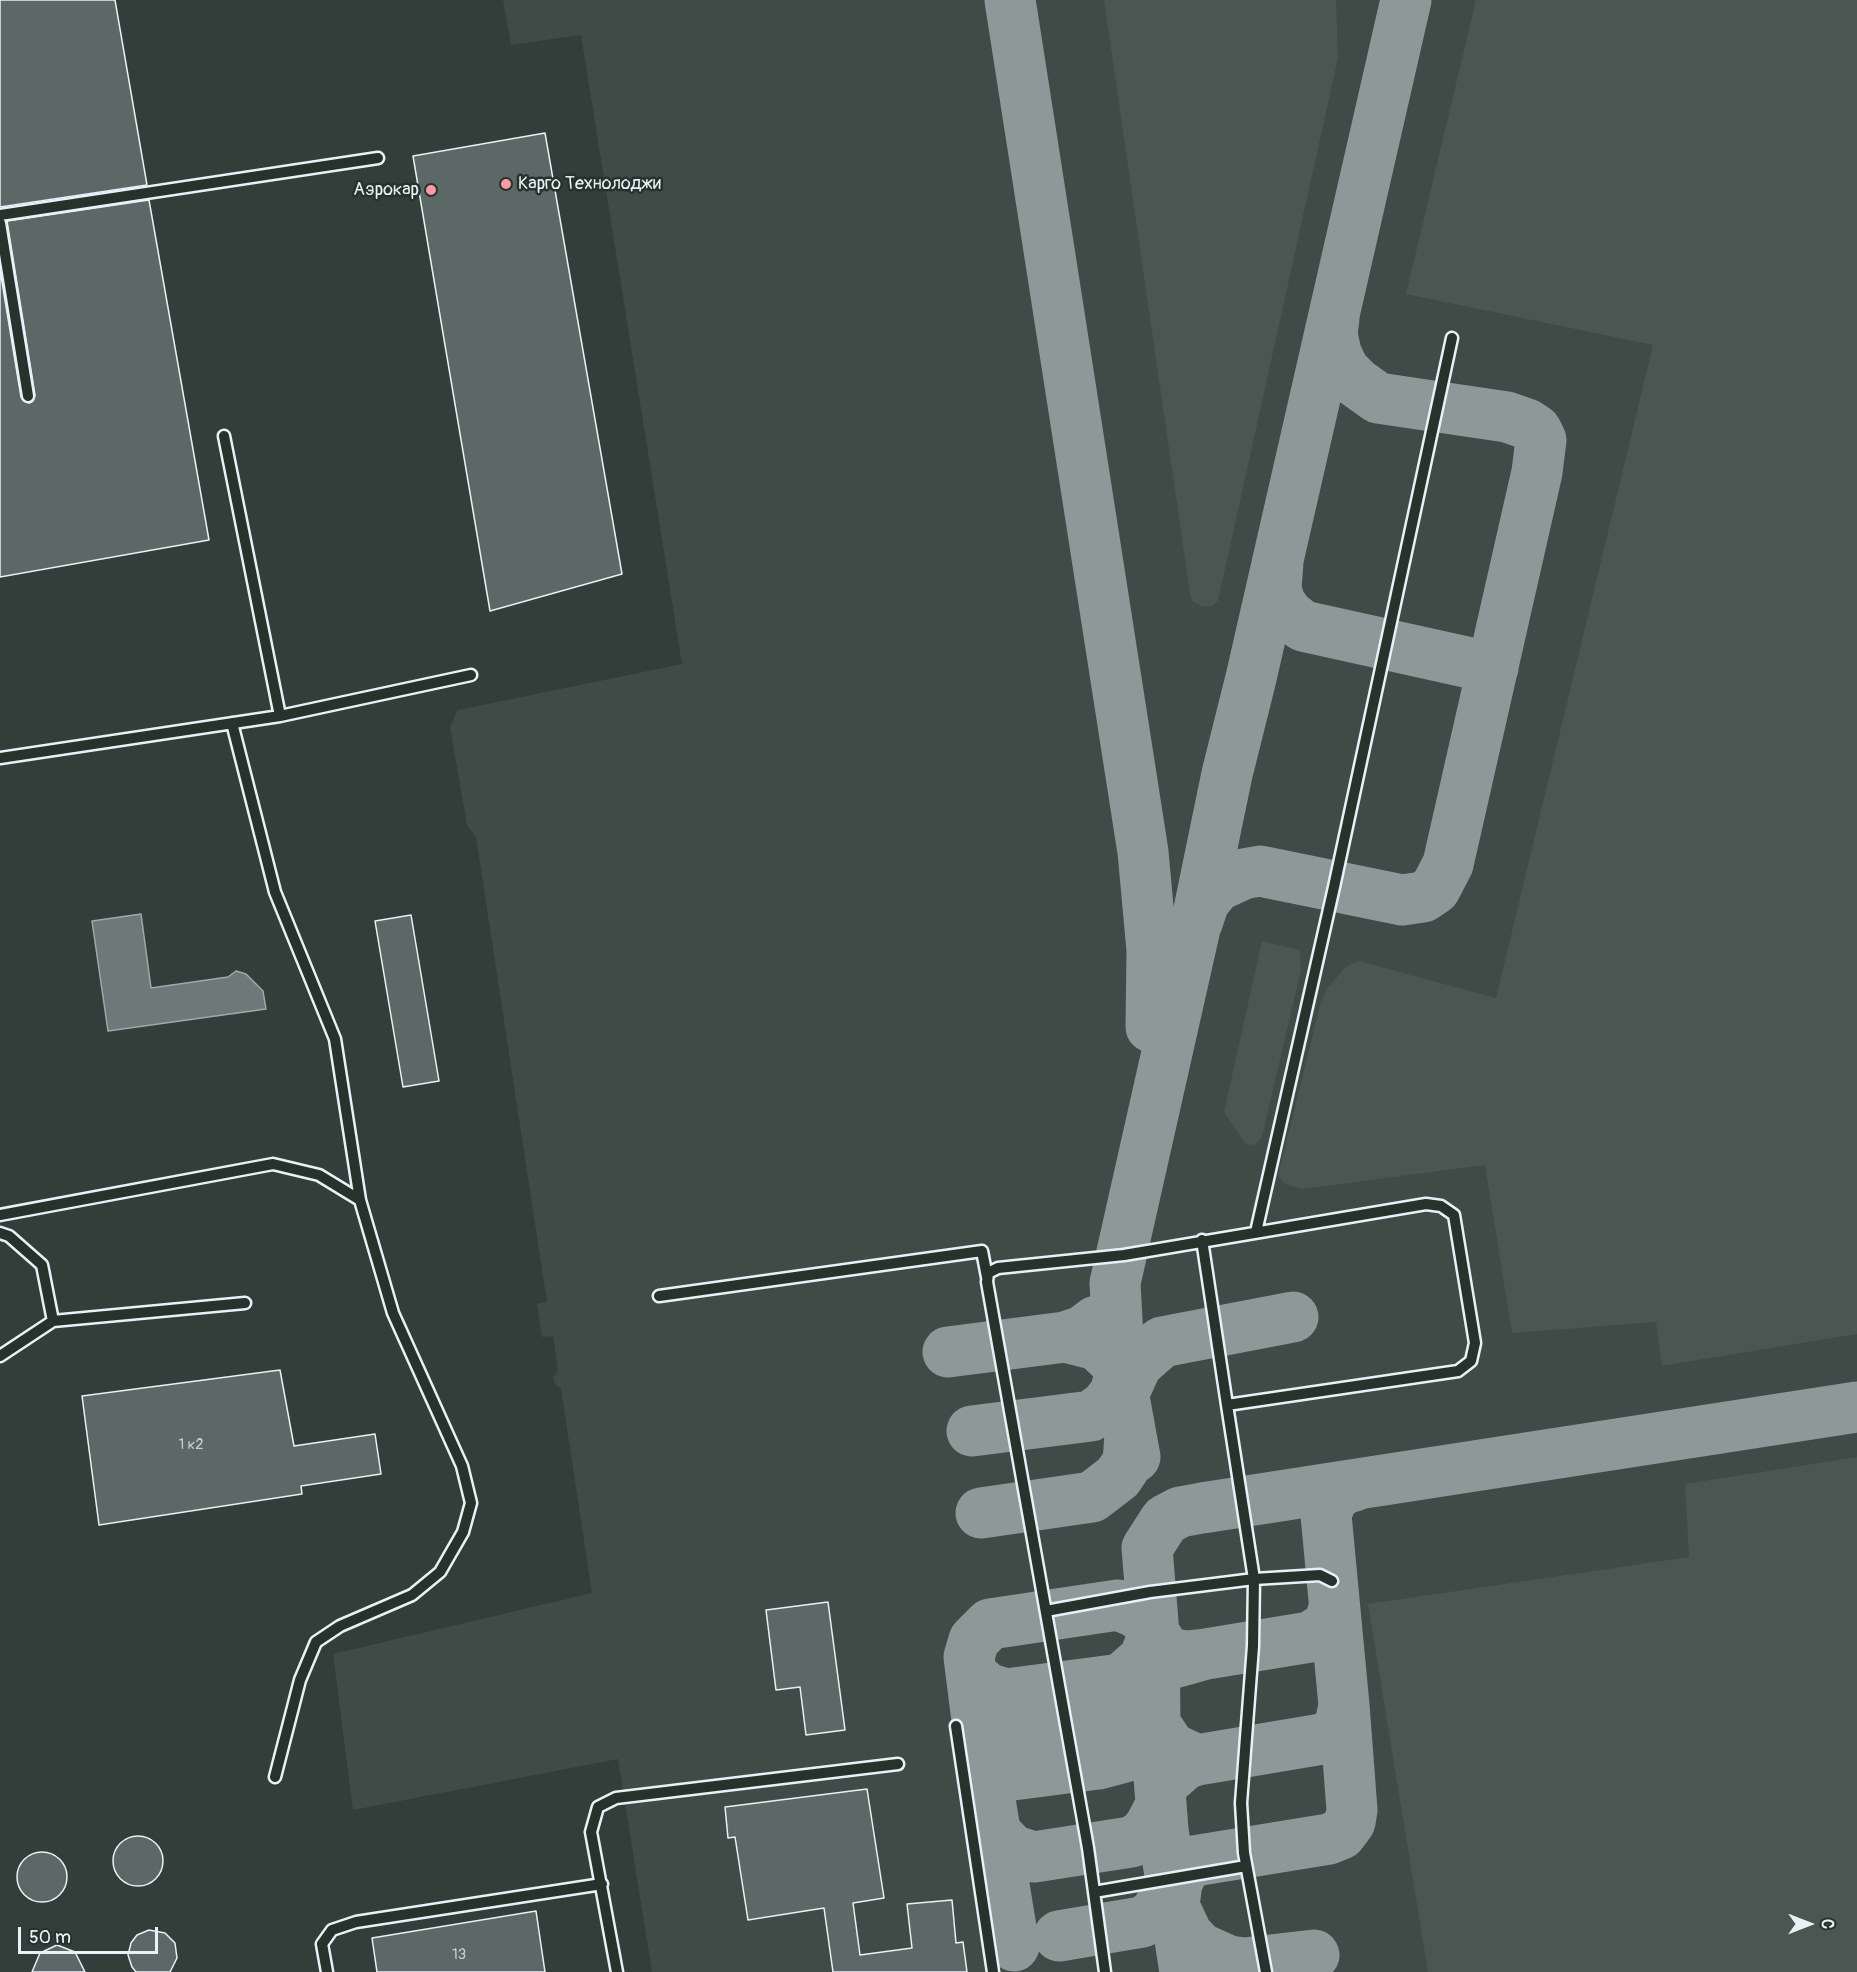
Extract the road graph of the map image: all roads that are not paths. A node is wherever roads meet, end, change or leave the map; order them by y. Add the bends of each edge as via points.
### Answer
1 (378, 158) dead end
2 (0, 215) edge
3 (0, 223) edge
4 (1452, 338) dead end
5 (28, 396) dead end
6 (224, 435) dead end
7 (471, 675) dead end
8 (280, 716) junction
9 (232, 723) junction
10 (0, 758) edge
11 (360, 1200) junction
12 (0, 1215) edge
13 (1256, 1232) junction
14 (0, 1233) edge
15 (1202, 1240) junction
16 (987, 1277) junction
17 (659, 1296) dead end
18 (245, 1303) dead end
19 (53, 1321) junction
20 (0, 1356) edge
21 (1227, 1405) junction
22 (1254, 1579) junction
23 (1332, 1581) dead end
24 (1046, 1611) junction
25 (956, 1726) dead end
26 (898, 1764) dead end
27 (274, 1777) dead end
28 (1246, 1866) junction
29 (602, 1884) junction
30 (1094, 1892) junction
31 (327, 1972) edge
32 (617, 1972) edge
33 (993, 1972) edge
34 (1105, 1972) edge
35 (1266, 1972) edge

1 - 2 lane
3 - 5 lane
4 - 13 lane
6 - 8 lane
7 - 8 lane
8 - 9 lane
9 - 10 lane
9 - 11 lane via 275,892 335,1039
11 - 12 lane via 319,1175 273,1164
11 - 27 lane via 393,1313 462,1466 471,1503 464,1532 440,1572 412,1595 340,1626 316,1642 300,1680
13 - 15 lane
13 - 21 lane via 1426,1204 1441,1206 1454,1215 1475,1343 1471,1361 1458,1371
14 - 19 lane via 9,1236 42,1265
15 - 16 lane via 1124,1255 998,1268
15 - 21 lane
16 - 17 lane via 982,1251
16 - 24 lane
18 - 19 lane
19 - 20 lane
21 - 22 lane
22 - 23 lane via 1320,1575
22 - 24 lane
22 - 28 lane via 1241,1803
24 - 30 lane
25 - 33 lane
26 - 29 lane via 616,1798 598,1807 591,1832
28 - 30 lane
28 - 35 lane
29 - 31 lane via 356,1922 332,1930 322,1944
29 - 32 lane
30 - 34 lane

